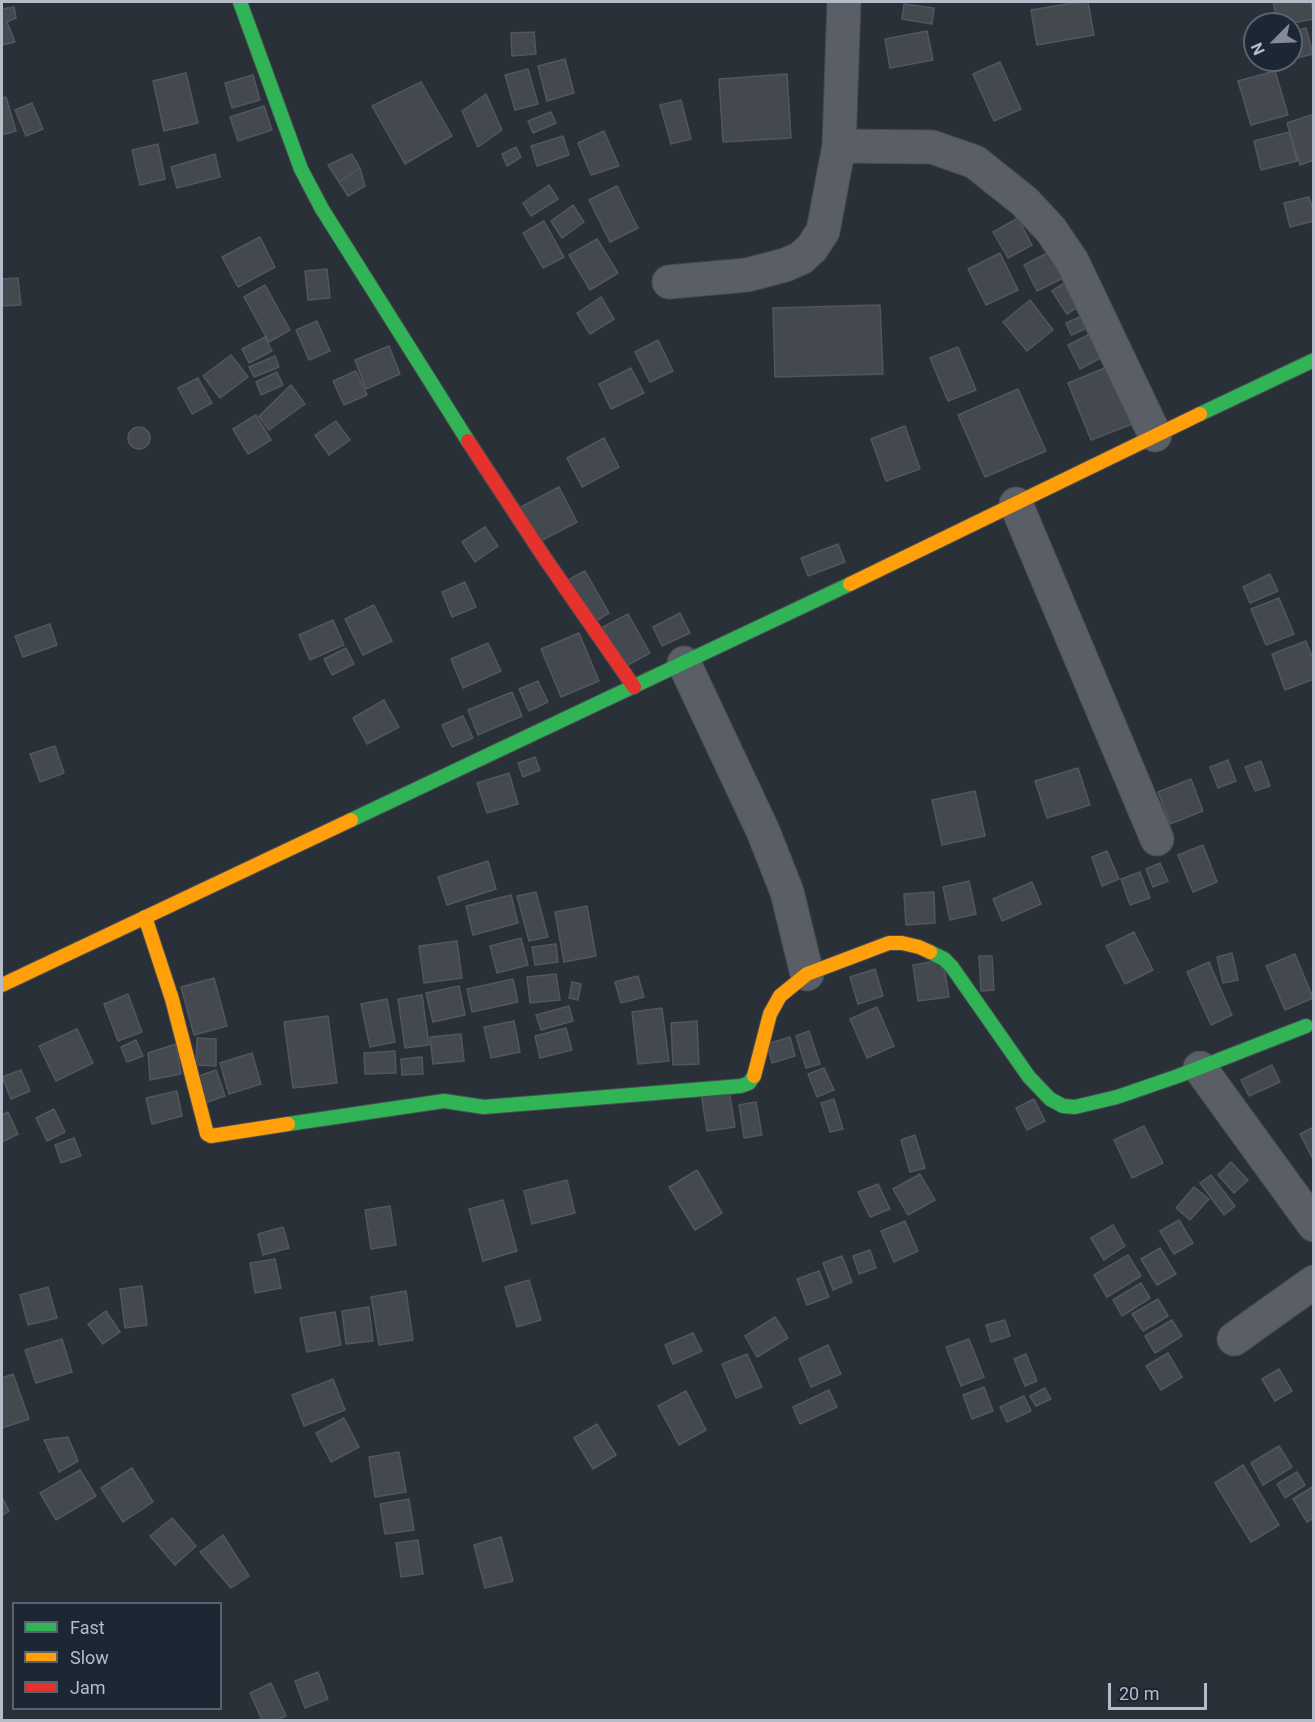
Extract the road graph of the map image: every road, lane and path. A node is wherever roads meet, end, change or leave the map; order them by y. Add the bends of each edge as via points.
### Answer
1 (240, 2) edge
2 (844, 2) edge
3 (839, 146) junction
4 (669, 282) dead end
5 (1314, 360) edge
6 (1155, 435) junction
7 (1016, 504) junction
8 (684, 663) junction
9 (634, 687) junction
10 (1157, 839) dead end
11 (145, 917) junction
12 (807, 974) junction
13 (2, 985) edge
14 (1305, 1026) dead end
15 (1200, 1068) junction
16 (1314, 1225) edge
17 (1314, 1282) edge
18 (1234, 1339) dead end

1 - 9 street via 301,169 322,209 453,419
2 - 3 street
3 - 4 street via 823,231 801,258 747,275
3 - 6 street via 933,147 975,162 1025,202 1052,230 1071,261
5 - 6 street
6 - 7 street
7 - 8 street
7 - 10 street
8 - 9 street
8 - 12 street via 775,861 787,892
9 - 11 street
11 - 12 street via 172,999 205,1129 211,1136 424,1102 484,1107 741,1086 754,1077 771,1014 780,996
11 - 13 street
12 - 15 street via 889,943 919,947 944,958 1029,1077 1050,1099 1063,1106 1117,1097
14 - 15 street
15 - 16 street
17 - 18 street

